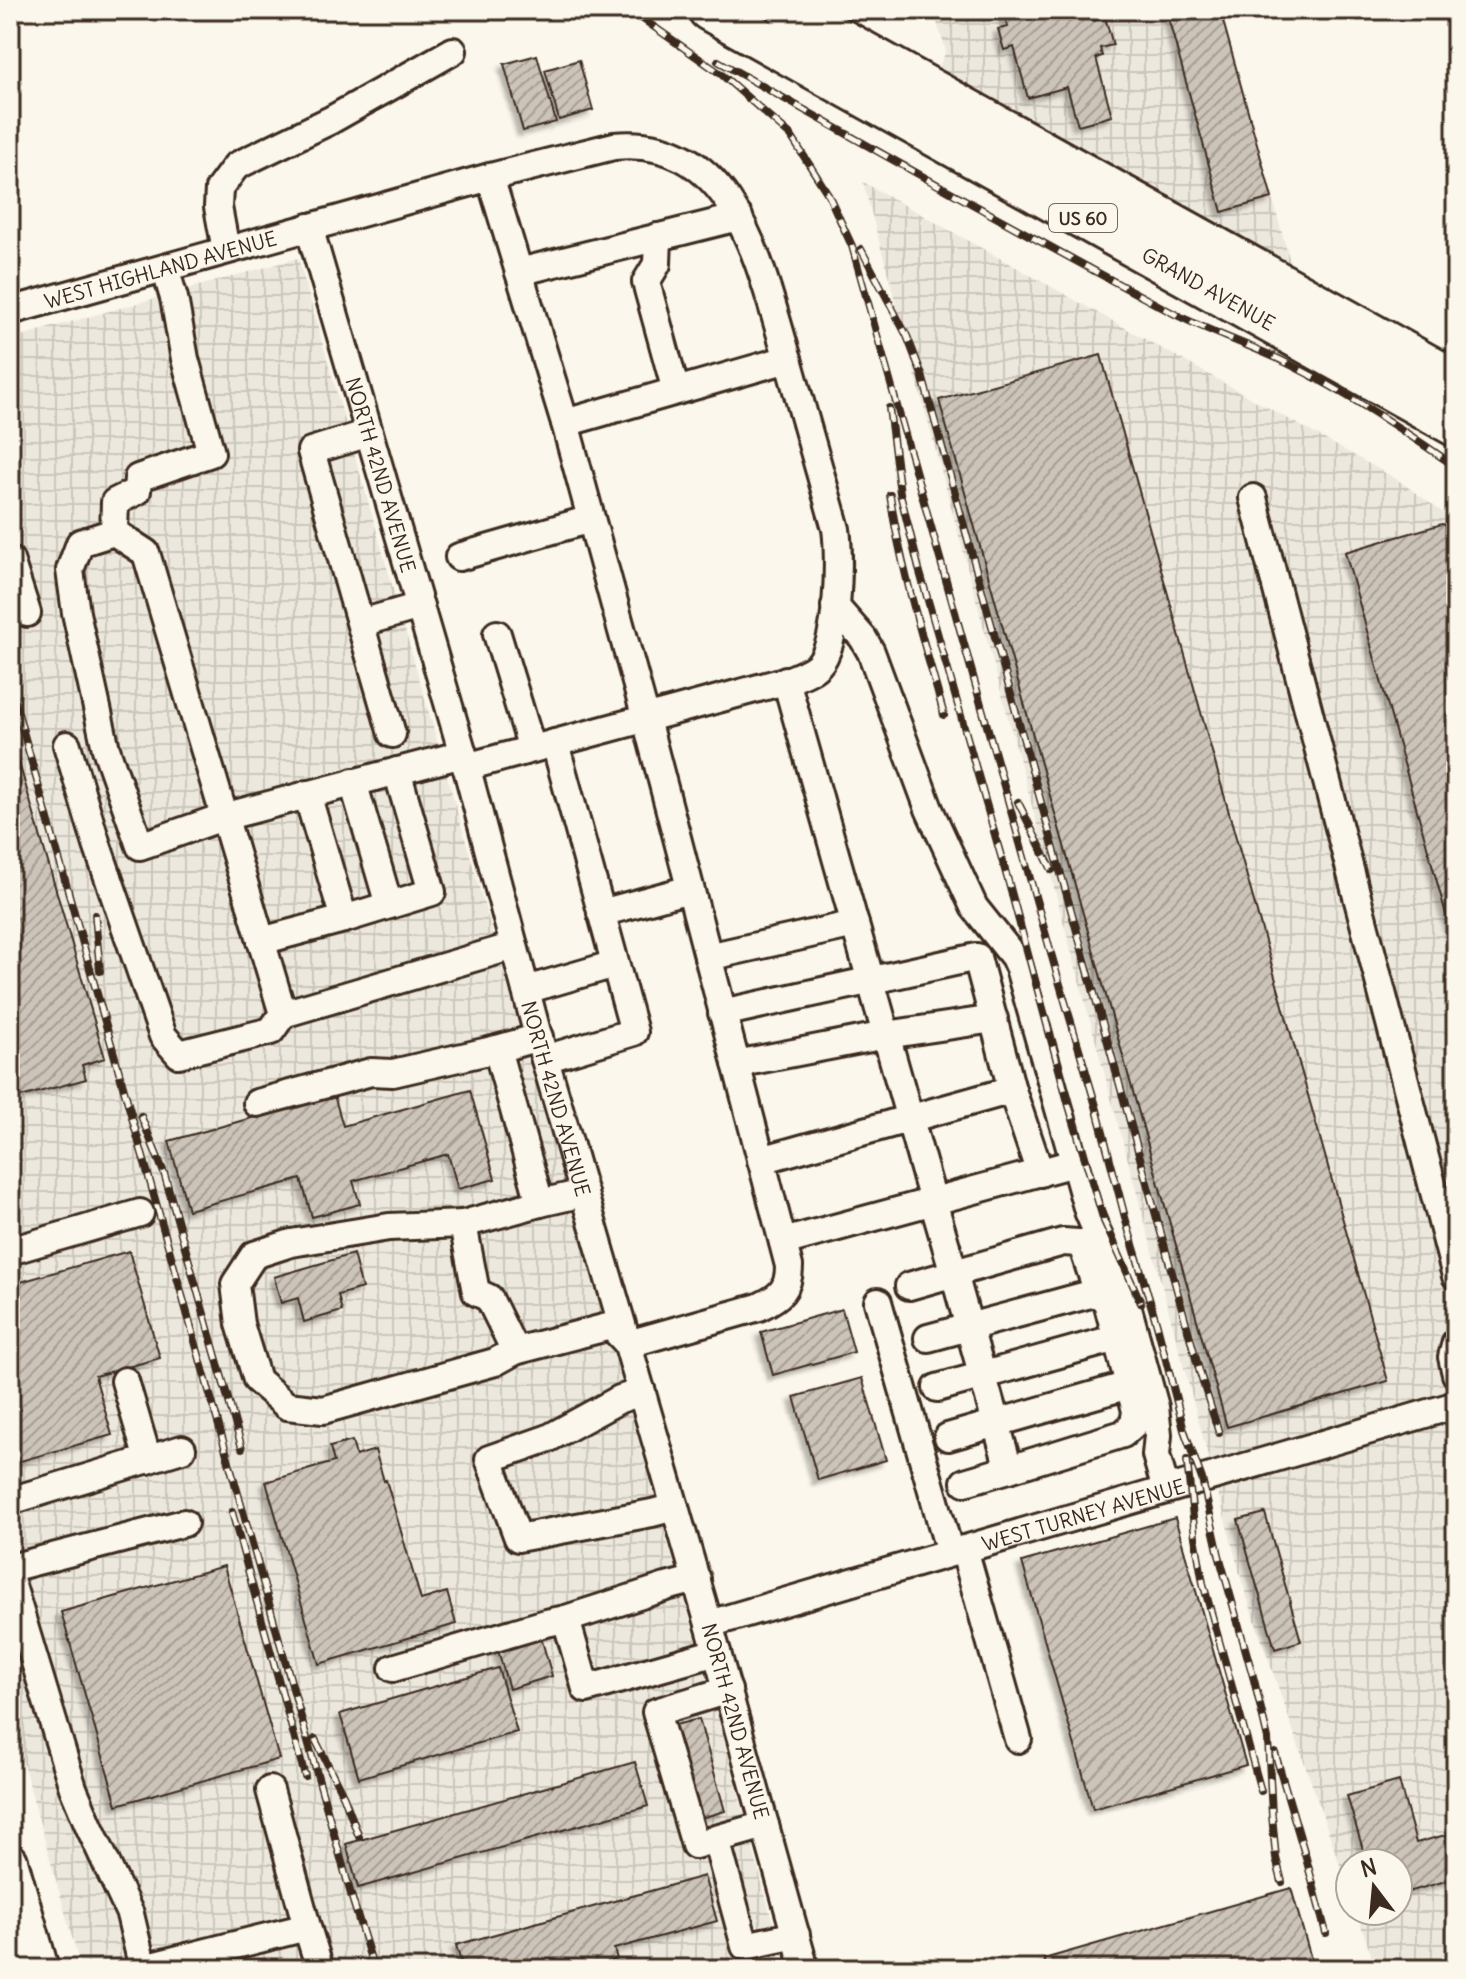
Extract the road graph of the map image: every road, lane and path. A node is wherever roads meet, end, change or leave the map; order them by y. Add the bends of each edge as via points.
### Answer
1 (709, 10) edge
2 (788, 10) edge
3 (453, 51) dead end
4 (490, 177) junction
5 (739, 217) junction
6 (309, 227) junction
7 (658, 237) junction
8 (226, 250) junction
9 (165, 268) junction
10 (519, 272) junction
11 (10, 311) edge
12 (788, 359) junction
13 (1456, 381) edge
14 (676, 391) junction
15 (565, 423) junction
16 (1456, 426) edge
17 (369, 433) junction
18 (1253, 498) dead end
19 (591, 519) junction
20 (114, 532) junction
21 (459, 557) dead end
22 (10, 560) edge
23 (420, 606) junction
24 (835, 606) junction
25 (27, 613) dead end
26 (361, 623) junction
27 (497, 634) dead end
28 (786, 680) junction
29 (646, 719) junction
30 (392, 734) dead end
31 (67, 745) dead end
32 (544, 746) junction
33 (464, 760) junction
34 (397, 771) junction
35 (353, 782) junction
36 (307, 794) junction
37 (223, 817) junction
38 (140, 846) junction
39 (105, 868) junction
40 (690, 889) junction
41 (970, 897) junction
42 (389, 905) junction
43 (344, 919) junction
44 (604, 924) junction
45 (855, 924) junction
46 (261, 941) junction
47 (514, 946) junction
48 (708, 957) junction
49 (977, 957) junction
50 (615, 964) junction
51 (871, 980) junction
52 (526, 990) junction
53 (722, 1013) junction
54 (283, 1014) junction
55 (994, 1019) junction
56 (886, 1035) junction
57 (542, 1048) junction
58 (497, 1049) junction
59 (736, 1064) junction
60 (1012, 1090) junction
61 (257, 1103) dead end
62 (910, 1119) junction
63 (761, 1160) junction
64 (1074, 1163) junction
65 (1040, 1173) junction
66 (584, 1193) junction
67 (933, 1201) junction
68 (540, 1203) junction
69 (140, 1213) dead end
70 (463, 1224) junction
71 (783, 1242) junction
72 (10, 1251) edge
73 (954, 1274) junction
74 (1456, 1276) edge
75 (909, 1286) dead end
76 (1098, 1292) junction
77 (878, 1302) dead end
78 (969, 1327) junction
79 (928, 1338) dead end
80 (1117, 1338) junction
81 (1456, 1342) edge
82 (628, 1344) junction
83 (515, 1351) junction
84 (1456, 1374) edge
85 (983, 1375) junction
86 (125, 1381) dead end
87 (1129, 1385) junction
88 (937, 1388) dead end
89 (642, 1392) junction
90 (1456, 1405) edge
91 (997, 1424) junction
92 (948, 1437) dead end
93 (182, 1449) dead end
94 (148, 1460) junction
95 (1009, 1469) junction
96 (965, 1482) dead end
97 (1166, 1490) junction
98 (10, 1501) edge
99 (675, 1507) junction
100 (184, 1523) dead end
101 (957, 1551) junction
102 (10, 1568) edge
103 (10, 1579) edge
104 (697, 1579) junction
105 (566, 1619) junction
106 (709, 1624) junction
107 (717, 1652) junction
108 (393, 1668) dead end
109 (728, 1690) junction
110 (1018, 1739) dead end
111 (270, 1790) dead end
112 (765, 1825) junction
113 (716, 1839) junction
114 (10, 1861) edge
115 (307, 1927) junction
116 (796, 1935) junction
117 (143, 1968) edge
118 (41, 1969) edge
119 (320, 1969) edge
120 (805, 1969) edge

1 - 16 highway, GRAND AVENUE / US 60
2 - 13 highway, GRAND AVENUE / US 60
3 - 8 street via 236,166 219,189
4 - 5 street, WEST HIGHLAND AVENUE via 614,146 652,147 692,163
4 - 6 street, WEST HIGHLAND AVENUE
4 - 10 street
5 - 7 street
5 - 12 street, WEST HIGHLAND AVENUE via 756,254
6 - 8 street, WEST HIGHLAND AVENUE
6 - 17 street, NORTH 42ND AVENUE
7 - 10 street
7 - 14 street via 657,264 646,282
8 - 9 street, WEST HIGHLAND AVENUE
9 - 11 street, WEST HIGHLAND AVENUE
9 - 20 street via 211,453 138,478 137,491 115,502
10 - 15 street
12 - 14 street
12 - 24 street, WEST HIGHLAND AVENUE via 836,529
14 - 15 street
15 - 19 street
17 - 23 street, NORTH 42ND AVENUE
17 - 26 street via 311,451
18 - 74 street
19 - 21 street
19 - 29 street
20 - 37 street via 146,553
20 - 38 street via 80,543 70,570 106,749
22 - 25 street
23 - 26 street
23 - 33 street, NORTH 42ND AVENUE
24 - 28 street, WEST HIGHLAND AVENUE via 820,663
24 - 41 street via 871,652 929,809
26 - 30 street
27 - 32 street
28 - 29 street, WEST HIGHLAND AVENUE
28 - 45 street
29 - 32 street, WEST HIGHLAND AVENUE
29 - 40 street
31 - 39 street
32 - 33 street, WEST HIGHLAND AVENUE
32 - 44 street
33 - 34 street, WEST HIGHLAND AVENUE
33 - 47 street, NORTH 42ND AVENUE
34 - 35 street, WEST HIGHLAND AVENUE
34 - 42 street via 432,892
35 - 36 street, WEST HIGHLAND AVENUE
35 - 42 street
36 - 37 street, WEST HIGHLAND AVENUE
36 - 43 street
37 - 38 street, WEST HIGHLAND AVENUE
37 - 46 street
38 - 39 street, WEST HIGHLAND AVENUE
39 - 54 street via 163,1036 179,1054 271,1031
40 - 44 street
40 - 48 street
41 - 49 street
41 - 64 street via 1019,968
42 - 43 street
43 - 46 street
44 - 50 street
45 - 48 street
45 - 51 street
46 - 54 street
47 - 52 street, NORTH 42ND AVENUE
47 - 54 street
48 - 53 street
49 - 51 street
49 - 55 street
50 - 52 street
50 - 57 street via 634,1032
51 - 53 street
51 - 56 street
52 - 57 street, NORTH 42ND AVENUE
53 - 59 street
55 - 56 street
55 - 60 street
56 - 59 street
56 - 62 street
57 - 58 street
57 - 66 street, NORTH 42ND AVENUE
58 - 61 street via 393,1073 371,1072
58 - 68 street
59 - 63 street
60 - 62 street
60 - 65 street
62 - 63 street
62 - 67 street
63 - 71 street
64 - 65 street
64 - 97 street via 1127,1305 1155,1407 1156,1455
65 - 67 street
66 - 68 street
66 - 82 street, NORTH 42ND AVENUE
67 - 71 street
67 - 73 street
68 - 70 street
69 - 72 street
70 - 83 street via 476,1292 489,1298
70 - 83 street via 389,1227 291,1243 254,1255 235,1284 240,1324 257,1380 287,1406 323,1410 495,1362
71 - 82 street via 789,1278 786,1289 773,1300
73 - 75 street
73 - 76 street via 1074,1241 1084,1251
73 - 78 street
76 - 78 street
76 - 80 street via 1107,1302
77 - 101 street
78 - 79 street
78 - 85 street
80 - 85 street
80 - 87 street
81 - 84 street
82 - 83 street via 611,1326
82 - 89 street, NORTH 42ND AVENUE
85 - 88 street
85 - 91 street
86 - 94 street
87 - 91 street
87 - 95 street via 1136,1418 1129,1431
89 - 99 street, NORTH 42ND AVENUE
89 - 99 street via 549,1438 489,1459 518,1538
90 - 97 street, WEST TURNEY AVENUE
91 - 92 street
91 - 95 street
93 - 94 street
94 - 98 street
95 - 96 street
97 - 101 street, WEST TURNEY AVENUE
99 - 104 street, NORTH 42ND AVENUE
100 - 102 street
101 - 106 street, WEST TURNEY AVENUE
101 - 110 street
103 - 117 street via 73,1788 130,1914
104 - 105 street
104 - 106 street, NORTH 42ND AVENUE
105 - 107 street via 586,1689
105 - 108 street
106 - 107 street, NORTH 42ND AVENUE
107 - 109 street, NORTH 42ND AVENUE
109 - 112 street, NORTH 42ND AVENUE
109 - 113 street via 656,1712 695,1845
111 - 115 street
112 - 113 street
112 - 116 street, NORTH 42ND AVENUE
113 - 116 street via 745,1946
114 - 118 main road
115 - 117 street
115 - 119 street
116 - 120 street, NORTH 42ND AVENUE

